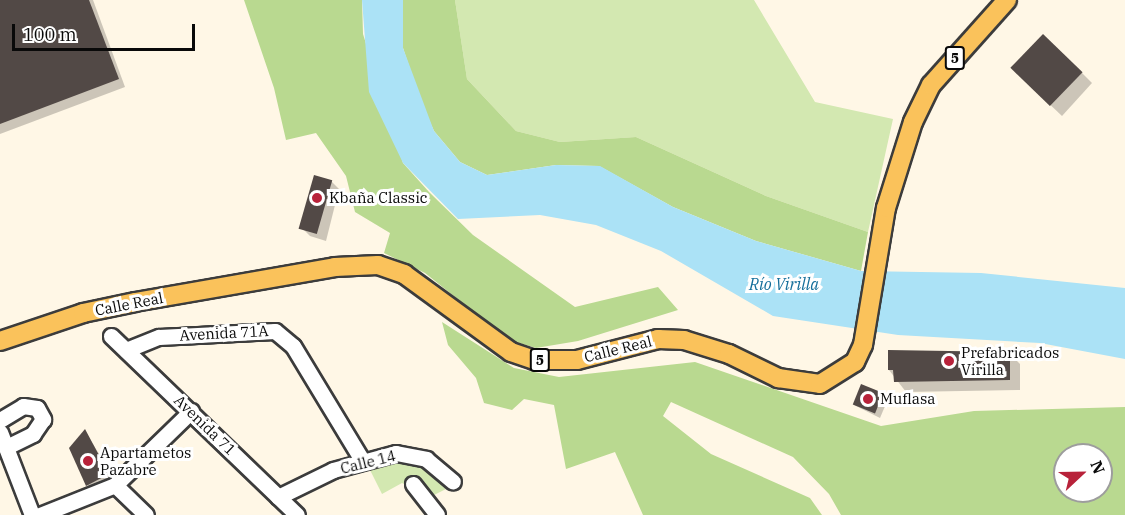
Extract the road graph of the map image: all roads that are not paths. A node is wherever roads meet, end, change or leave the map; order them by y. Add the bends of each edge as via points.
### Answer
1 (1007, 0) edge
2 (111, 336) dead end
3 (0, 341) edge
4 (126, 350) junction
5 (191, 411) junction
6 (0, 420) edge
7 (0, 432) edge
8 (6, 447) junction
9 (362, 460) junction
10 (453, 482) dead end
11 (413, 484) dead end
12 (115, 485) junction
13 (278, 497) junction
14 (32, 515) edge
15 (40, 515) edge
16 (146, 515) edge
17 (297, 515) edge
18 (437, 515) edge

1 - 3 main road, Calle Real / 5 via 931,86 897,165 863,345 855,362 820,384 778,378 729,354 684,340 658,339 578,360 534,360 511,352 404,274 378,265 335,267 125,304 83,313
2 - 4 street, Avenida 71
4 - 5 street, Avenida 71
4 - 9 street, Avenida 71A via 159,337 275,331 292,346
5 - 12 street
5 - 13 street, Avenida 71
6 - 8 street via 15,408 30,405 37,408 43,419 33,434
7 - 8 street
8 - 14 street
9 - 10 street, Calle 14 via 396,453 418,455
9 - 13 street, Calle 14
11 - 18 street
12 - 15 street
12 - 16 street
13 - 17 street, Avenida 71

